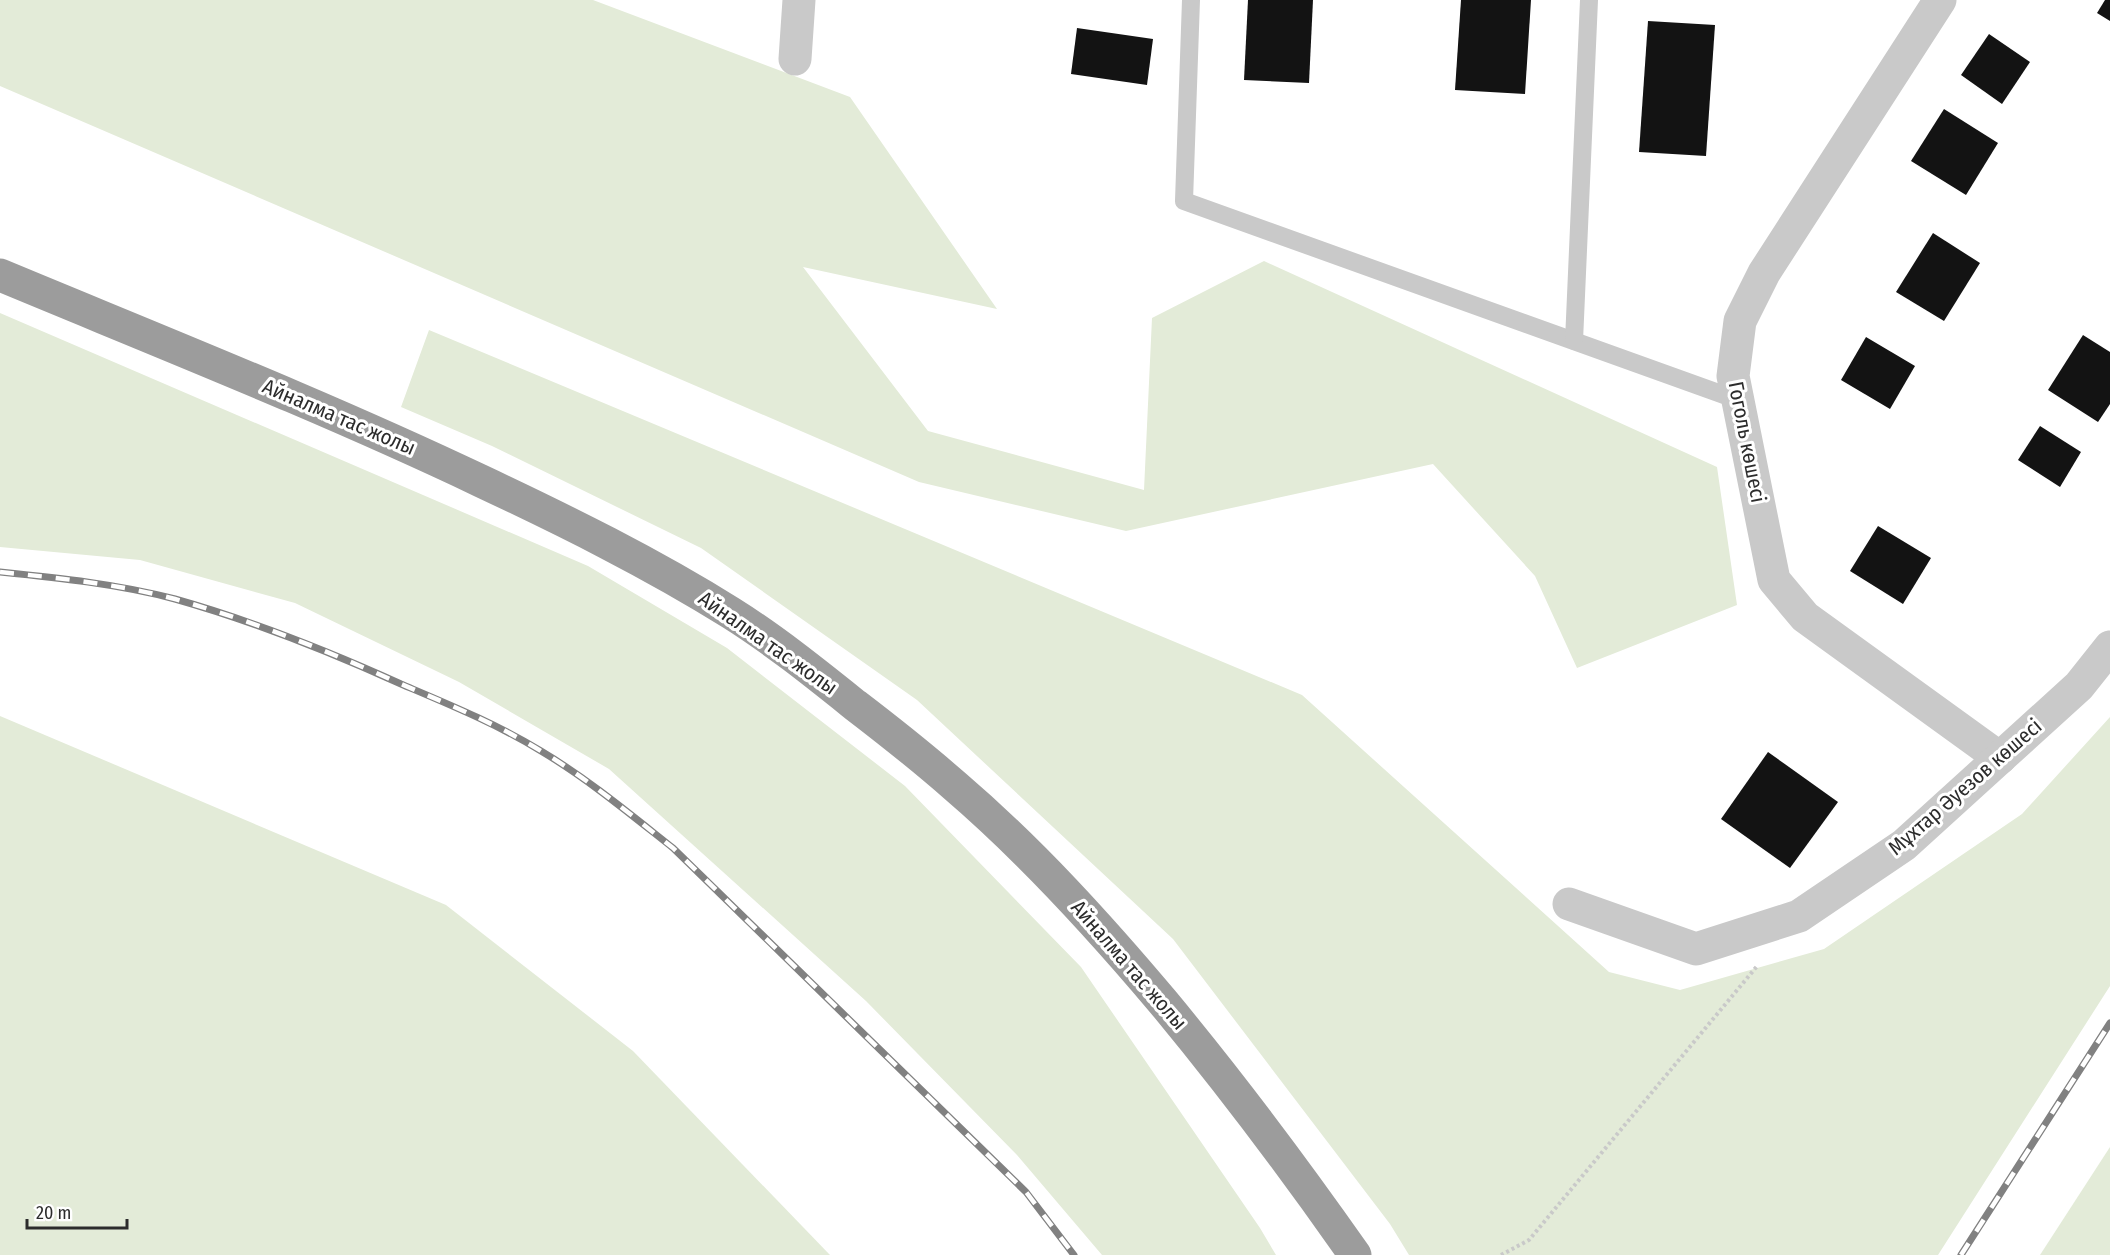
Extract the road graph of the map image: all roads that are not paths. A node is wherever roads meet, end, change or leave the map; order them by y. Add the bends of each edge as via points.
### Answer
1 (800, 0) edge
2 (1191, 0) edge
3 (1589, 0) edge
4 (1940, 0) edge
5 (795, 59) dead end
6 (0, 275) edge
7 (1574, 341) junction
8 (1738, 400) junction
9 (2110, 647) edge
10 (2000, 758) junction
11 (1569, 904) dead end
12 (1355, 1255) edge

1 - 5 street
2 - 7 lane via 1184,201
3 - 7 lane
4 - 8 street, Гоголь көшесі via 1764,273 1740,321 1733,376
6 - 12 highway, Айналма тас жолы via 354,422 574,525 734,615 817,675 956,787 1072,899 1249,1108
7 - 8 lane
8 - 10 street, Гоголь көшесі via 1774,580 1805,617
9 - 10 street, Мұхтар Әуезов көшесі via 2079,686
10 - 11 street, Мұхтар Әуезов көшесі via 1904,845 1799,916 1696,949

